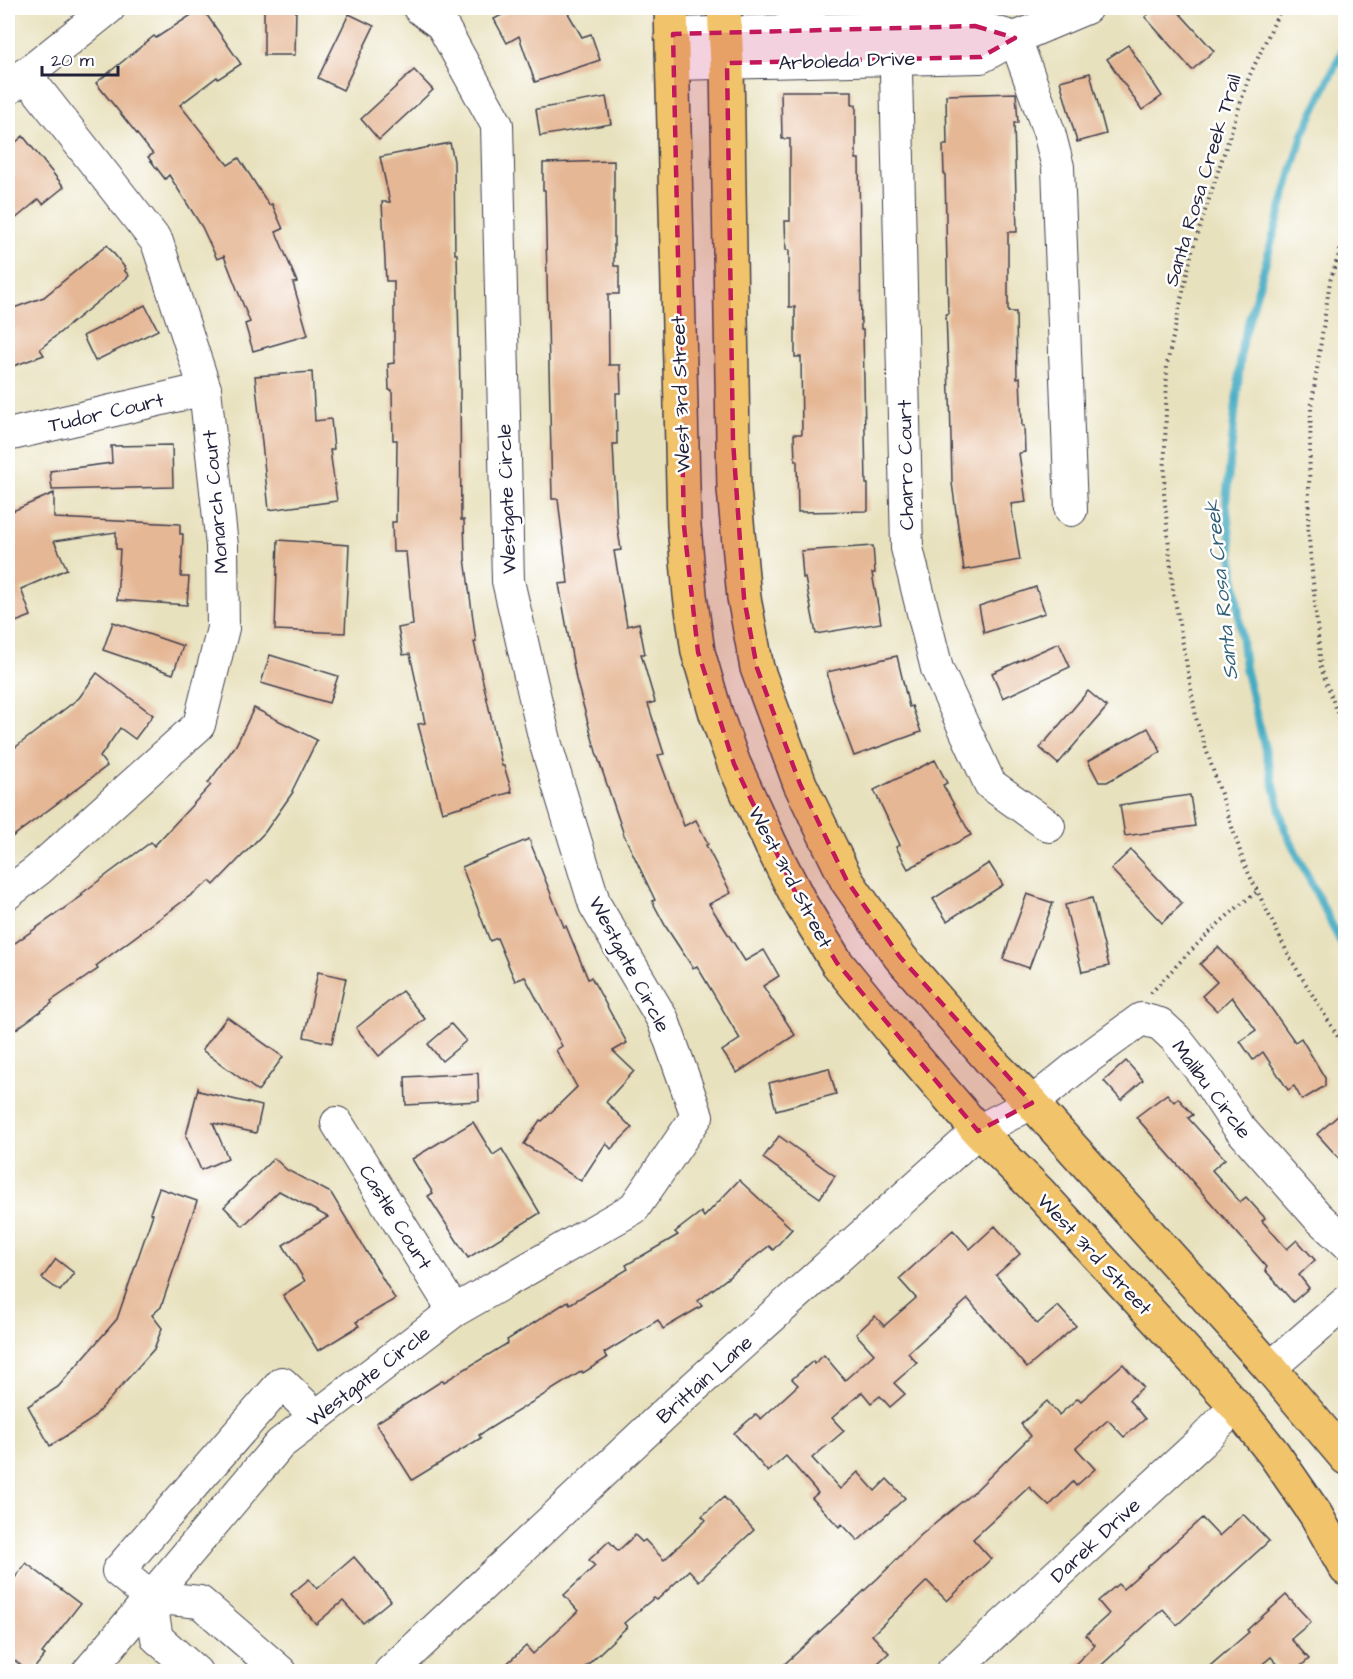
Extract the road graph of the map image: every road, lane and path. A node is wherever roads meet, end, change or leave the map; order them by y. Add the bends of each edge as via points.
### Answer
1 (109, 8) edge
2 (419, 8) edge
3 (1086, 8) edge
4 (1281, 8) edge
5 (894, 31) edge
6 (725, 34) edge
7 (673, 35) edge
8 (1015, 38) junction
9 (16, 81) edge
10 (1346, 233) edge
11 (205, 389) junction
12 (8, 435) edge
13 (1071, 510) dead end
14 (1346, 736) edge
15 (1049, 826) dead end
16 (1258, 891) junction
17 (8, 893) edge
18 (1142, 1019) junction
19 (1346, 1050) edge
20 (1032, 1103) junction
21 (338, 1123) dead end
22 (978, 1131) junction
23 (1346, 1244) edge
24 (1346, 1302) edge
25 (454, 1311) junction
26 (1270, 1368) junction
27 (1236, 1406) junction
28 (316, 1416) junction
29 (1346, 1458) edge
30 (1346, 1569) edge
31 (150, 1597) junction
32 (88, 1671) edge
33 (196, 1671) edge
34 (281, 1671) edge
35 (390, 1671) edge
36 (952, 1671) edge

1 - 9 street
2 - 25 street, Westgate Circle via 442,25 497,125 508,581 546,745 596,905 663,1020 697,1116 634,1208
3 - 8 street, Arboleda Drive
4 - 16 path, Santa Rosa Creek Trail via 1249,77 1192,251 1167,364 1164,493 1173,589 1197,722 1245,866
5 - 6 street, Arboleda Drive
5 - 8 street, Arboleda Drive via 981,57
5 - 15 street, Charro Court via 907,548 936,669 990,784
6 - 7 street, Arboleda Drive
6 - 20 main road via 734,489 744,598 757,668 800,784 847,881 900,957
7 - 22 main road, West 3rd Street via 684,526 698,652 734,764 801,904 837,963
8 - 13 street via 1058,167
9 - 11 street, Monarch Court via 157,242
10 - 14 path via 1330,280 1311,409 1308,528 1321,668
11 - 12 street, Tudor Court
11 - 17 street, Monarch Court via 222,546 223,628 198,726
16 - 18 path via 1229,912 1149,995
16 - 19 path, Santa Rosa Creek Trail via 1290,958
18 - 20 street
18 - 23 street, Malibu Circle via 1160,1024 1176,1039 1237,1125
20 - 22 street, Brittain Lane
20 - 26 main road
21 - 25 street, Castle Court
22 - 27 main road, West 3rd Street
22 - 35 street, Brittain Lane via 673,1406
24 - 26 street
25 - 28 street, Westgate Circle
26 - 29 main road
27 - 30 main road, West 3rd Street via 1316,1515
27 - 36 street, Darek Drive
28 - 31 street, Westgate Circle via 280,1444
28 - 31 street via 282,1383 118,1571
31 - 32 street, Westgate Circle
31 - 33 street via 157,1638
31 - 34 street via 200,1602

